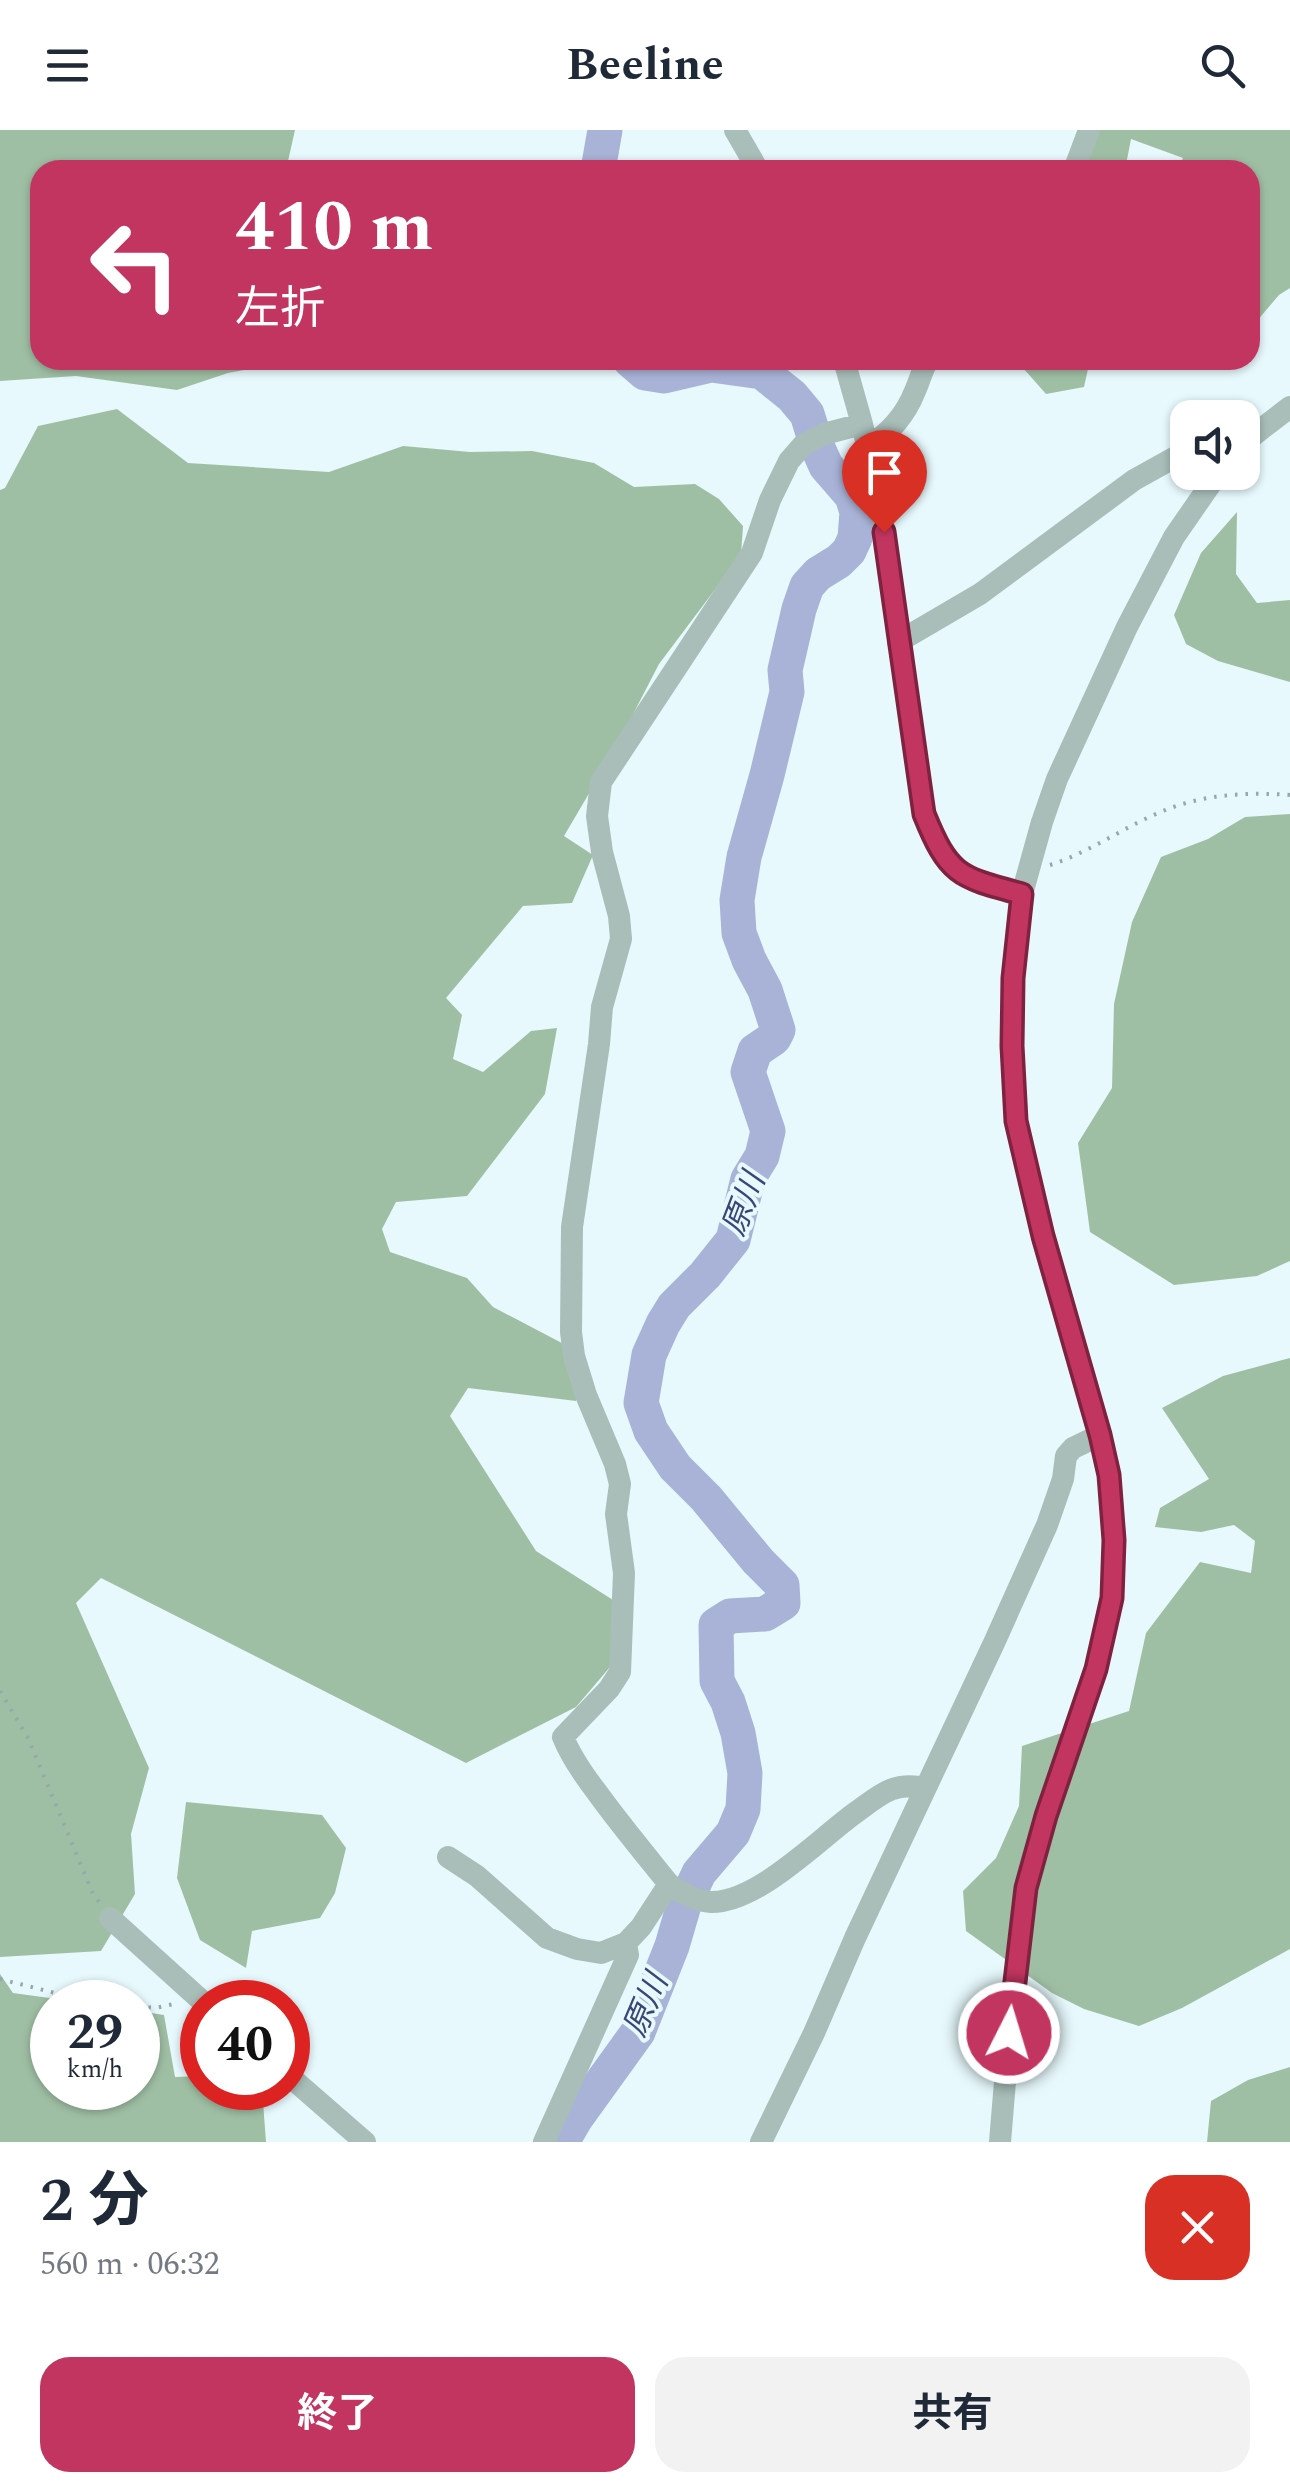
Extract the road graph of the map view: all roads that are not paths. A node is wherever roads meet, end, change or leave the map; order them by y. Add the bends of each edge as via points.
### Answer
1 (735, 130) edge
2 (1089, 130) edge
3 (752, 160) edge
4 (1078, 160) edge
5 (847, 370) edge
6 (922, 370) edge
7 (1290, 406) edge
8 (1260, 428) edge
9 (865, 435) junction
10 (1170, 460) edge
11 (1207, 490) edge
12 (898, 642) junction
13 (1022, 894) junction
14 (1100, 1435) junction
15 (925, 1788) junction
16 (448, 1857) dead end
17 (683, 1892) junction
18 (110, 1918) road end
19 (626, 1943) junction
20 (180, 1981) edge
21 (310, 2094) edge
22 (365, 2142) edge
23 (544, 2142) edge
24 (761, 2142) edge
25 (1000, 2142) edge

1 - 3 street
2 - 4 street
5 - 9 street
6 - 9 street via 883,438
7 - 8 street
9 - 12 street
9 - 17 street via 814,440 789,461 752,553 601,782 597,816 621,939 602,1007 572,1227 571,1332 586,1395 620,1484 616,1514 624,1573 620,1672 563,1738 624,1830
10 - 12 street via 980,594
11 - 13 street via 1127,627 1057,779
12 - 13 street via 924,814 938,849 956,871
13 - 14 street via 1013,978 1016,1121
14 - 15 street via 1066,1456 1047,1525
14 - 25 street via 1112,1508 1112,1598 1026,1888
15 - 17 street via 889,1789 771,1879 728,1900 710,1902
15 - 24 street
16 - 19 street via 546,1938 601,1953
17 - 19 street
18 - 20 street
19 - 23 street via 628,1955
21 - 22 street

